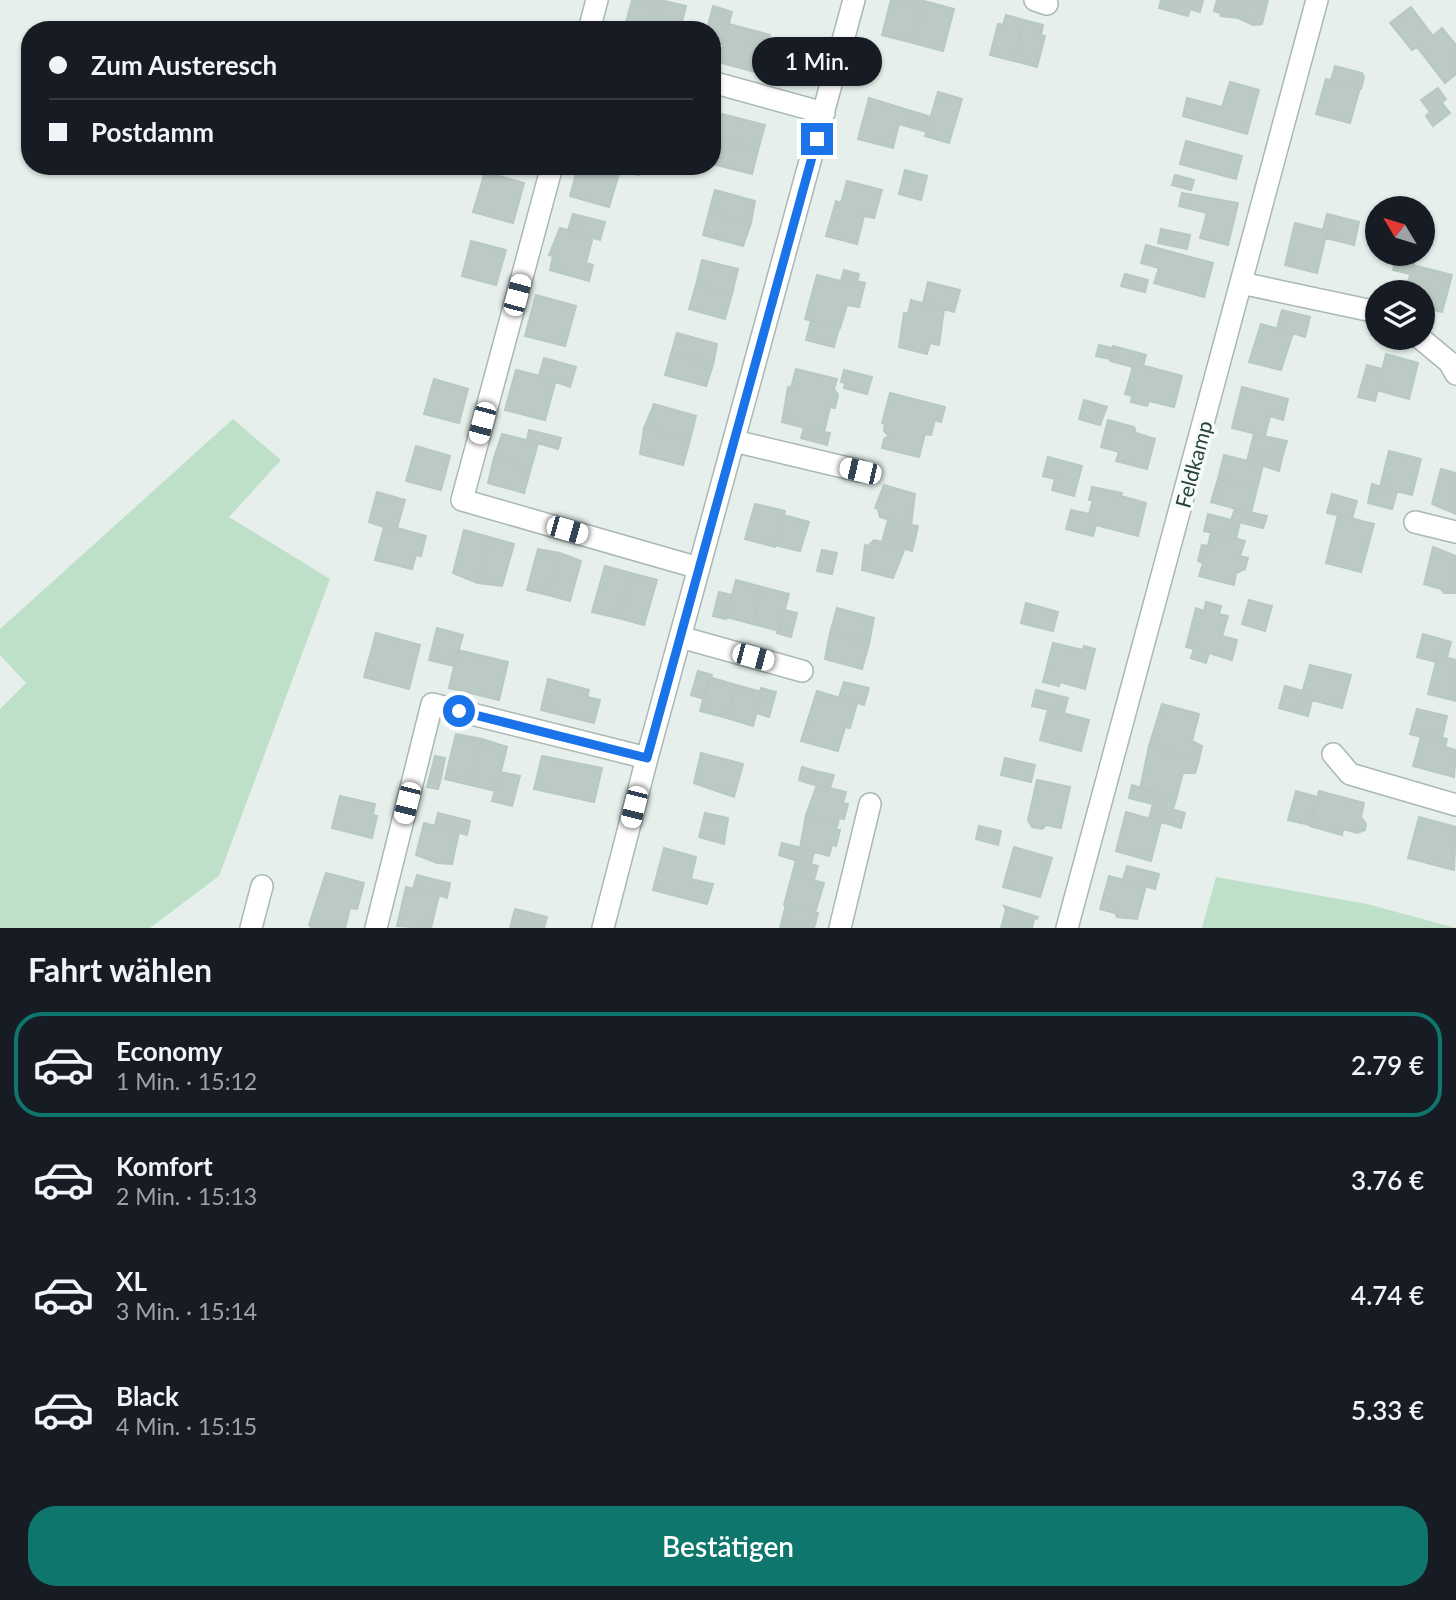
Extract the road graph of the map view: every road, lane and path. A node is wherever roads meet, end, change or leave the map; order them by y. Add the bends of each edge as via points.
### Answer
1 (597, 0) edge
2 (855, 0) edge
3 (1317, 0) edge
4 (591, 21) edge
5 (721, 84) edge
6 (824, 113) junction
7 (550, 175) edge
8 (1241, 284) junction
9 (1365, 310) edge
10 (1434, 350) edge
11 (1456, 374) edge
12 (734, 441) junction
13 (860, 471) dead end
14 (1415, 522) dead end
15 (1456, 532) edge
16 (699, 568) junction
17 (680, 637) junction
18 (802, 671) dead end
19 (1333, 754) dead end
20 (647, 758) junction
21 (870, 804) dead end
22 (1456, 805) edge
23 (262, 886) dead end
24 (251, 928) edge
25 (376, 928) edge
26 (603, 928) edge
27 (840, 928) edge
28 (1067, 928) edge

1 - 4 street
2 - 6 street
3 - 8 street, Feldkamp
5 - 6 street
6 - 12 street
7 - 16 street via 461,500
8 - 9 street
8 - 28 street, Feldkamp
10 - 11 street
12 - 13 street
12 - 16 street
14 - 15 street
16 - 17 street
17 - 18 street
17 - 20 street
19 - 22 street via 1350,774
20 - 25 street via 432,704
20 - 26 street
21 - 27 street
23 - 24 street

